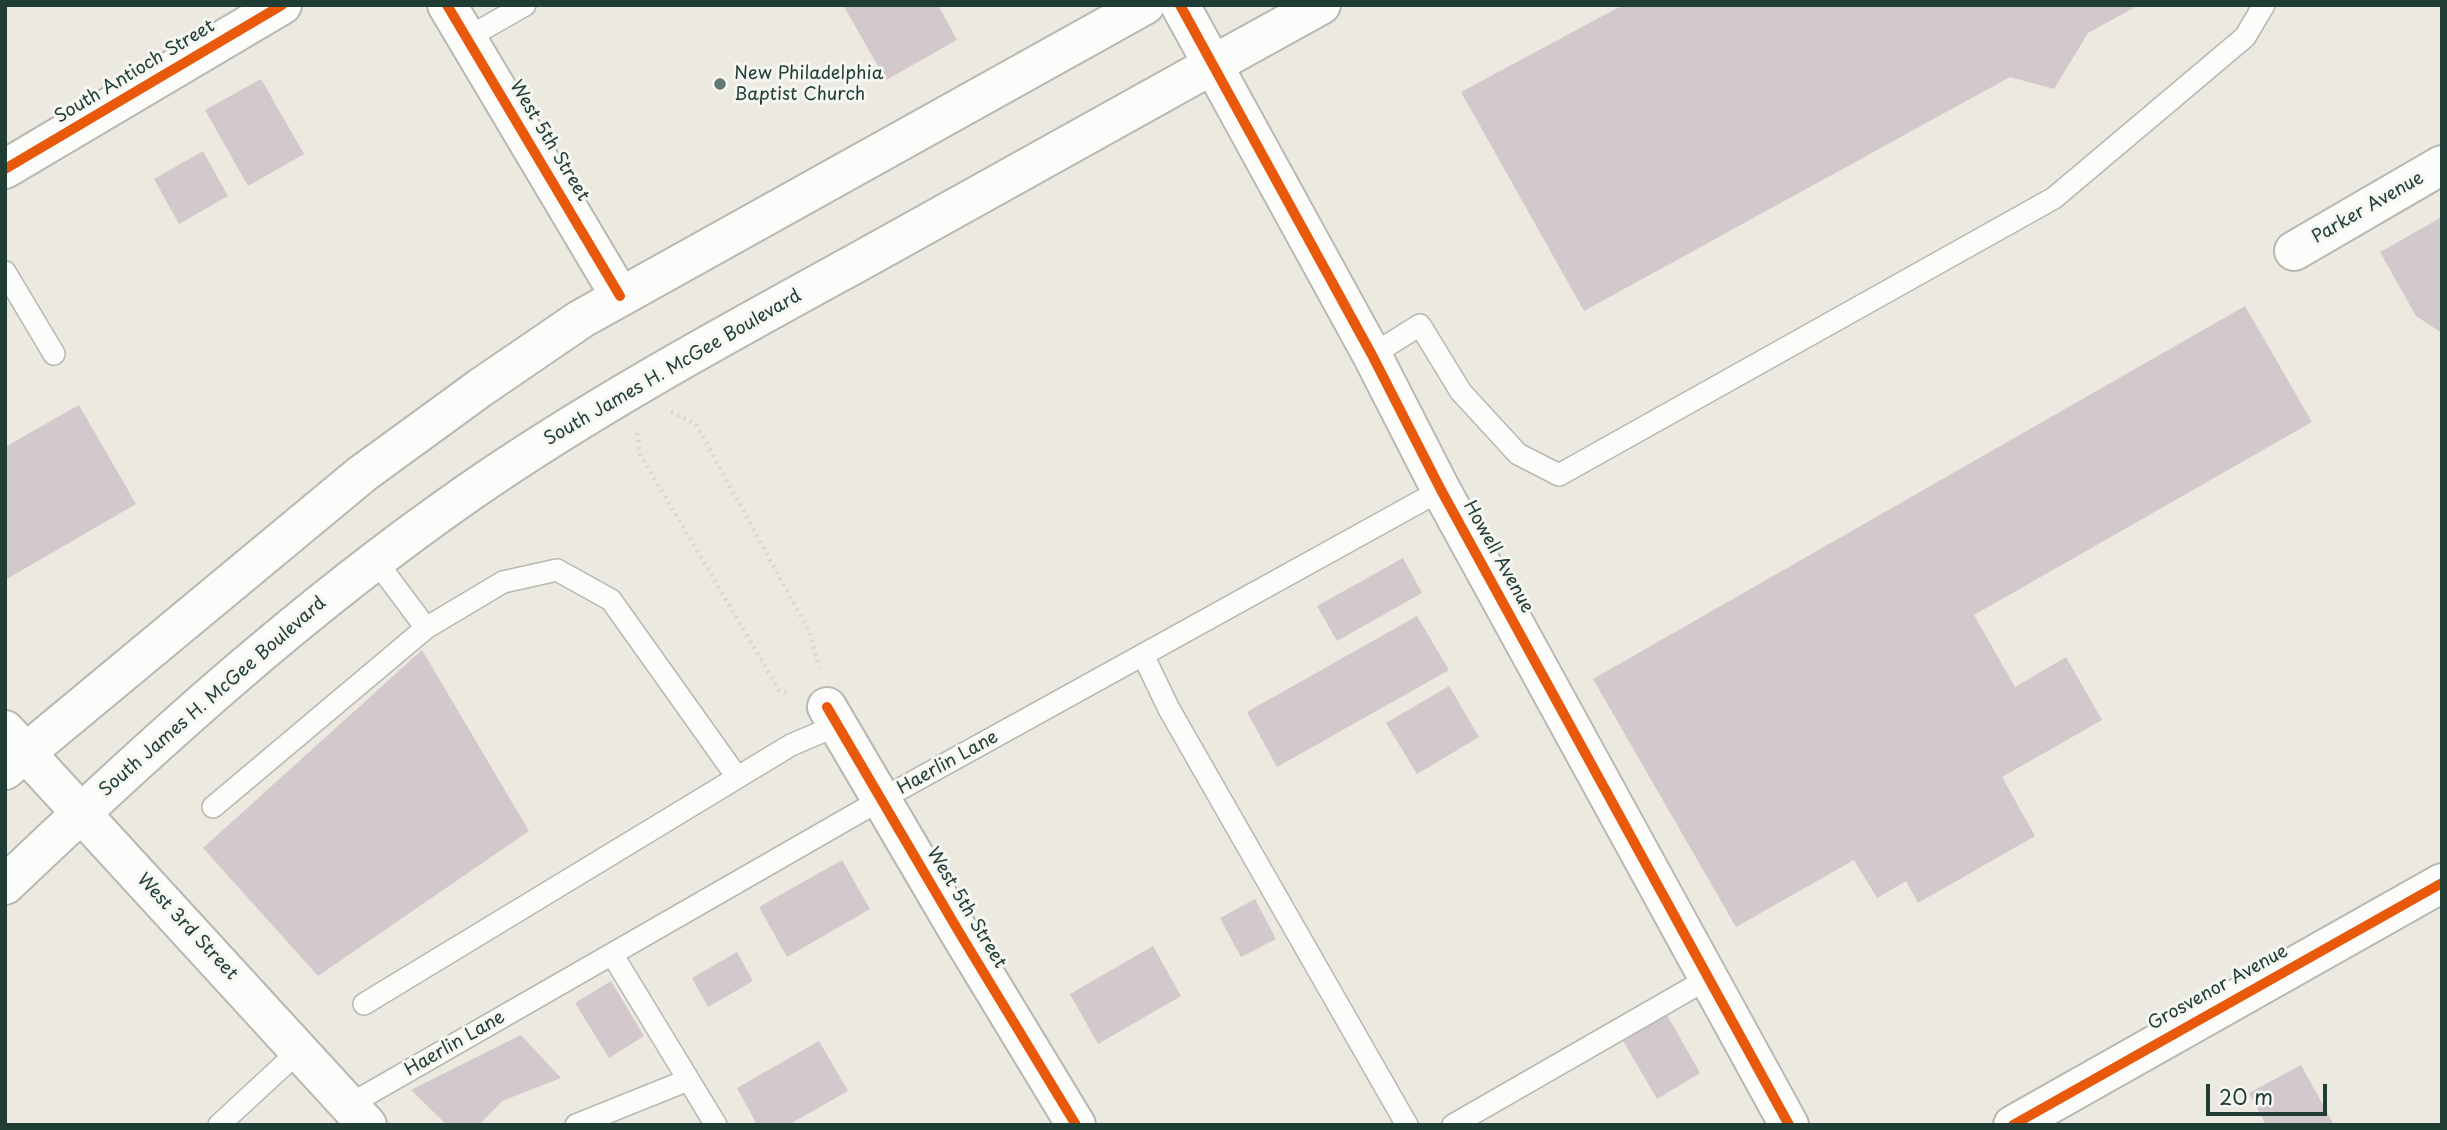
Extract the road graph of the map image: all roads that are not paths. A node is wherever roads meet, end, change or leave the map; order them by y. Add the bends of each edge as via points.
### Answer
1 (282, 5) edge
2 (447, 5) edge
3 (525, 5) edge
4 (1145, 5) edge
5 (1180, 5) edge
6 (1321, 5) edge
7 (2264, 5) edge
8 (467, 38) junction
9 (1214, 65) junction
10 (2442, 165) edge
11 (5, 169) edge
12 (2294, 251) dead end
13 (5, 272) edge
14 (620, 296) junction
15 (54, 354) dead end
16 (1372, 355) junction
17 (1441, 490) junction
18 (376, 561) junction
19 (426, 628) junction
20 (1143, 655) junction
21 (833, 716) joint
22 (12, 751) edge
23 (737, 778) junction
24 (882, 799) junction
25 (213, 807) dead end
26 (81, 812) junction
27 (2442, 883) edge
28 (5, 885) edge
29 (612, 954) junction
30 (1709, 978) junction
31 (364, 1004) dead end
32 (300, 1050) junction
33 (688, 1080) junction
34 (358, 1115) edge
35 (219, 1125) edge
36 (576, 1125) edge
37 (716, 1125) edge
38 (1076, 1125) edge
39 (1407, 1125) edge
40 (1453, 1125) edge
41 (1789, 1125) edge
42 (2013, 1125) edge

1 - 11 main road, South Antioch Street
2 - 8 main road, West 5th Street
3 - 8 lane
4 - 14 main road
5 - 9 main road, Howell Avenue
6 - 9 main road, South James H. McGee Boulevard
7 - 16 lane via 2245,37 2054,198 1559,475 1518,454 1461,392 1420,325
8 - 14 main road, West 5th Street
9 - 16 main road, Howell Avenue
9 - 18 main road, South James H. McGee Boulevard via 806,290 559,434
10 - 12 main road, Parker Avenue
13 - 15 lane
14 - 22 main road via 480,388 362,474
16 - 17 main road, Howell Avenue
17 - 20 lane, Haerlin Lane
17 - 30 main road, Howell Avenue
18 - 19 lane
18 - 26 main road, South James H. McGee Boulevard via 242,667
19 - 23 lane via 503,582 557,570 611,600
19 - 25 lane
20 - 24 lane, Haerlin Lane
20 - 39 lane via 1176,721
21 - 23 lane
21 - 24 main road, West 5th Street
22 - 26 main road, West 3rd Street
23 - 31 lane
24 - 29 lane, Haerlin Lane
24 - 38 main road, West 5th Street
26 - 28 main road, South James H. McGee Boulevard
26 - 32 main road, West 3rd Street
27 - 42 main road, Grosvenor Avenue
29 - 33 lane
29 - 34 lane, Haerlin Lane
30 - 40 lane
30 - 41 main road, Howell Avenue
32 - 34 main road, West 3rd Street
32 - 35 lane
33 - 36 lane
33 - 37 lane

